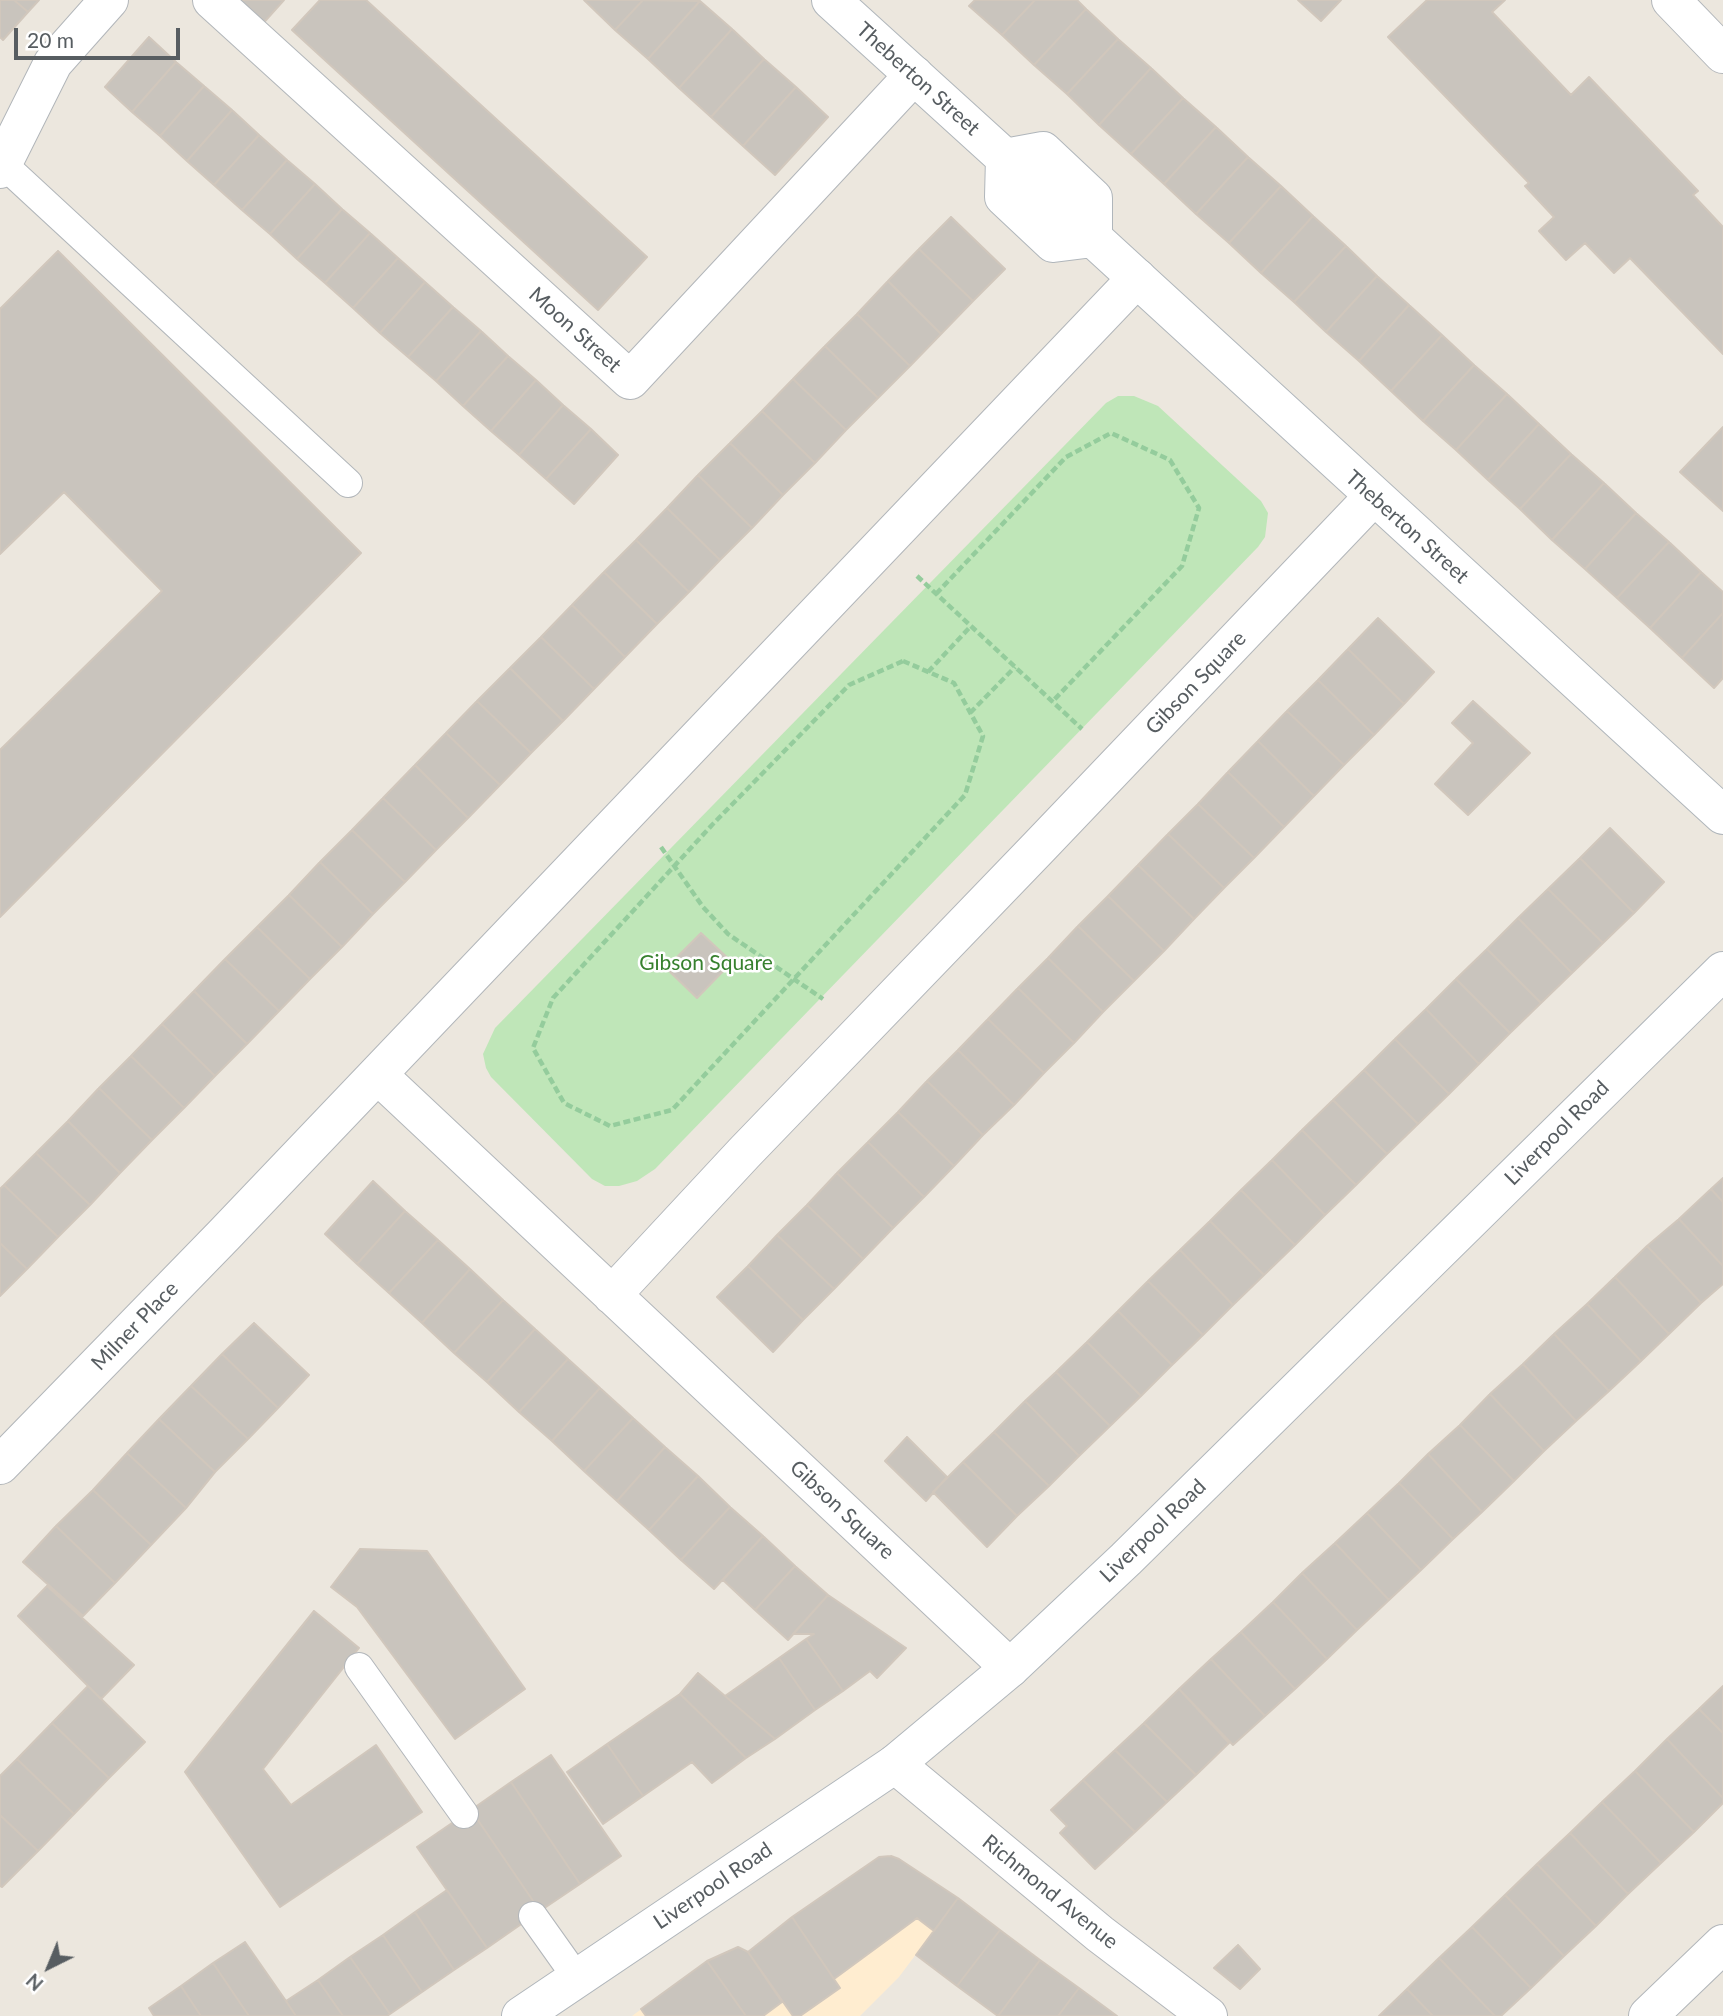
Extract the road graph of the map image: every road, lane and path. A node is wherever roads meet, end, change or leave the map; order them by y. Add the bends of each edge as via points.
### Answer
1 (109, 0) edge
2 (212, 0) edge
3 (831, 0) edge
4 (1671, 0) edge
5 (1723, 54) edge
6 (914, 75) junction
7 (1005, 158) junction
8 (2, 167) edge
9 (1093, 238) junction
10 (1137, 278) junction
11 (348, 483) dead end
12 (1373, 497) junction
13 (883, 546) junction
14 (936, 594) junction
15 (971, 626) junction
16 (1015, 667) junction
17 (928, 672) junction
18 (1052, 702) junction
19 (970, 713) junction
20 (1119, 763) junction
21 (634, 805) junction
22 (1723, 815) edge
23 (674, 867) junction
24 (1723, 971) edge
25 (793, 981) junction
26 (865, 1025) junction
27 (378, 1075) junction
28 (612, 1295) junction
29 (0, 1465) edge
30 (359, 1667) dead end
31 (1010, 1668) junction
32 (895, 1764) junction
33 (464, 1814) dead end
34 (533, 1916) dead end
35 (1723, 1944) edge
36 (577, 1978) junction
37 (521, 2016) edge
38 (1208, 2016) edge
39 (1648, 2016) edge

1 - 8 street via 53,62
2 - 6 street, Moon Street via 631,380
3 - 6 street, Theberton Street
4 - 5 street
6 - 7 street, Theberton Street
7 - 9 street via 1004,197 1053,243
7 - 9 street via 1043,151 1093,198
8 - 11 lane
9 - 10 street, Theberton Street
10 - 12 street, Theberton Street
10 - 13 street
12 - 20 street, Gibson Square
12 - 22 street, Theberton Street
13 - 14 path
13 - 21 street
14 - 15 path
14 - 18 path via 1066,457 1111,433 1170,460 1199,508 1182,566
15 - 16 path
15 - 17 path
16 - 18 path
16 - 19 path
17 - 19 path via 954,683
17 - 23 path via 903,661 849,685
18 - 20 path
19 - 25 path via 983,736 965,795
20 - 26 street, Gibson Square
21 - 23 path
21 - 27 street
23 - 25 path via 728,934
23 - 25 path via 552,998 533,1048 564,1103 610,1126 672,1110
24 - 31 street, Liverpool Road
25 - 26 path
26 - 28 street, Gibson Square
27 - 28 street, Gibson Square
27 - 29 street, Milner Place
28 - 31 street, Gibson Square
30 - 33 lane
31 - 32 street, Liverpool Road
32 - 36 street, Liverpool Road
32 - 38 street, Richmond Avenue via 1100,1934
34 - 36 lane
35 - 39 street
36 - 37 street, Liverpool Road

